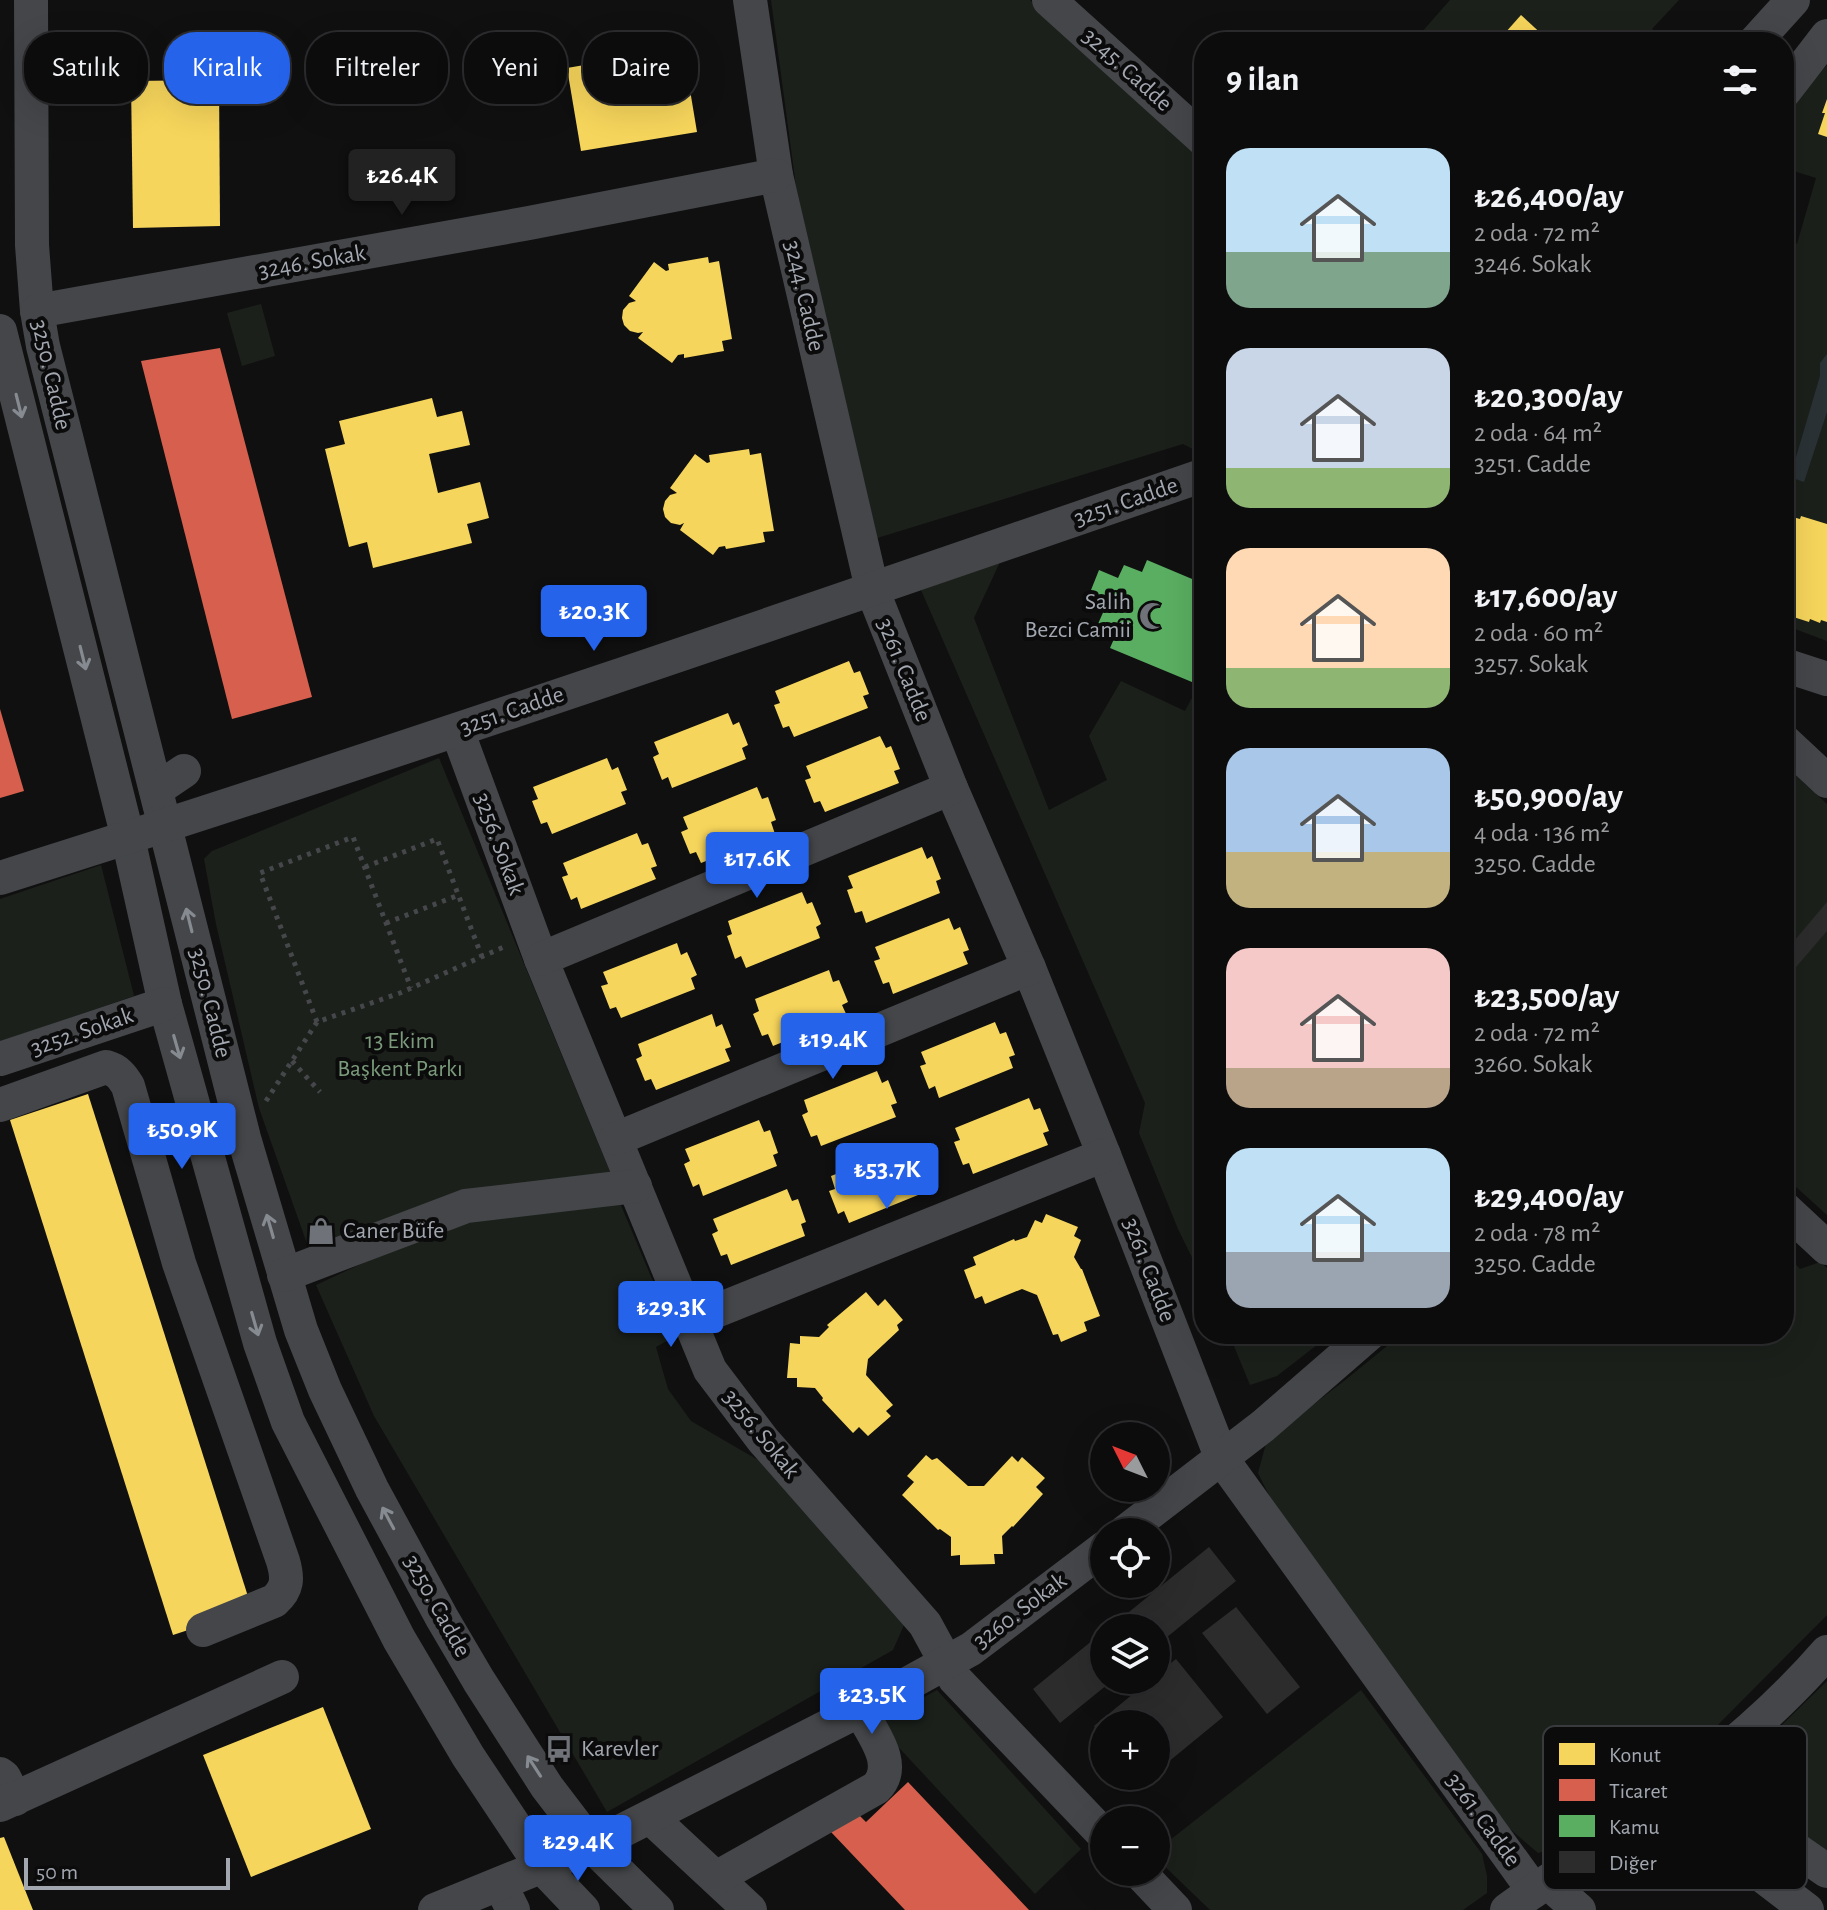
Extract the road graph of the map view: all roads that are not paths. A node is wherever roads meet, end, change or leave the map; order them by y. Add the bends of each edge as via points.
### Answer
1 (31, 0) edge
2 (750, 0) edge
3 (1049, 0) edge
4 (1793, 0) edge
5 (1764, 32) edge
6 (1827, 36) edge
7 (1794, 79) edge
8 (1194, 131) edge
9 (776, 175) junction
10 (37, 315) junction
11 (0, 331) edge
12 (76, 331) dead end
13 (1194, 478) edge
14 (872, 589) junction
15 (1794, 668) edge
16 (1827, 679) edge
17 (457, 730) junction
18 (1794, 750) edge
19 (1827, 781) edge
20 (951, 788) junction
21 (165, 825) junction
22 (128, 838) junction
23 (0, 878) edge
24 (537, 947) junction
25 (1029, 968) junction
26 (165, 1004) junction
27 (0, 1059) edge
28 (0, 1105) edge
29 (616, 1139) junction
30 (1104, 1155) junction
31 (635, 1186) junction
32 (1794, 1217) edge
33 (1827, 1248) edge
34 (284, 1275) junction
35 (691, 1321) junction
36 (1357, 1344) edge
37 (1222, 1459) junction
38 (1144, 1518) edge
39 (1090, 1559) edge
40 (203, 1630) dead end
41 (1827, 1652) edge
42 (945, 1662) junction
43 (282, 1677) dead end
44 (860, 1710) junction
45 (1755, 1726) edge
46 (5, 1793) edge
47 (650, 1817) junction
48 (1090, 1820) edge
49 (592, 1846) junction
50 (1807, 1857) edge
51 (542, 1867) junction
52 (1827, 1871) edge
53 (716, 1878) junction
54 (1152, 1886) edge
55 (1781, 1890) edge
56 (1529, 1894) edge
57 (507, 1897) edge
58 (435, 1910) edge
59 (583, 1910) edge
60 (657, 1910) edge
61 (750, 1910) edge
62 (1175, 1910) edge
63 (1579, 1910) edge
64 (1807, 1910) edge

1 - 10 street, 3250. Cadde
2 - 9 street, 3244. Cadde
3 - 8 street, 3245. Cadde
4 - 5 street
6 - 7 street
9 - 10 street, 3246. Sokak
9 - 14 street, 3244. Cadde
10 - 12 street
10 - 21 street, 3250. Cadde via 50,378 170,780
11 -> 22 street, 3250. Cadde
13 - 14 street, 3251. Cadde
14 - 17 street, 3251. Cadde
14 - 20 street, 3261. Cadde
15 - 16 street
17 - 21 street, 3251. Cadde
17 - 24 street, 3256. Sokak
18 - 19 street
20 - 24 street
20 - 25 street, 3261. Cadde
21 - 22 street, 3251. Cadde
34 -> 21 street, 3250. Cadde
22 - 23 street, 3251. Cadde
22 - 26 street, 3250. Cadde
24 - 29 street, 3256. Sokak
25 - 29 street
25 - 30 street, 3261. Cadde
26 - 27 street, 3252. Sokak
26 -> 51 street, 3250. Cadde via 260,1343 288,1422 399,1639
28 - 40 street via 106,1067 122,1075 128,1086 179,1263 287,1576 286,1587 274,1601
29 - 31 street, 3256. Sokak
30 - 35 street
30 - 37 street, 3261. Cadde
31 - 34 street via 466,1206
31 - 35 street, 3256. Sokak
32 - 33 street
49 -> 34 street, 3250. Cadde via 479,1681 366,1477 325,1390
35 - 42 street, 3256. Sokak via 710,1370 736,1405 925,1624
36 - 37 street
37 - 38 street
37 - 56 street, 3261. Cadde
39 - 42 street, 3260. Sokak via 971,1649
41 - 45 street
42 - 44 street, 3260. Sokak
42 - 48 street, 3256. Sokak via 955,1679
43 - 46 street
44 - 47 street, 3260. Sokak
44 - 53 street via 885,1757 881,1783
47 - 49 street, 3260. Sokak
47 - 53 street
49 - 51 street, 3260. Sokak
49 - 60 street, 3250. Cadde
50 - 52 street
51 - 57 street, 3260. Sokak
51 - 59 street, 3250. Cadde
53 - 61 street
54 - 62 street
55 - 64 street
56 - 63 street, 3261. Cadde
57 - 58 street, 3260. Sokak

